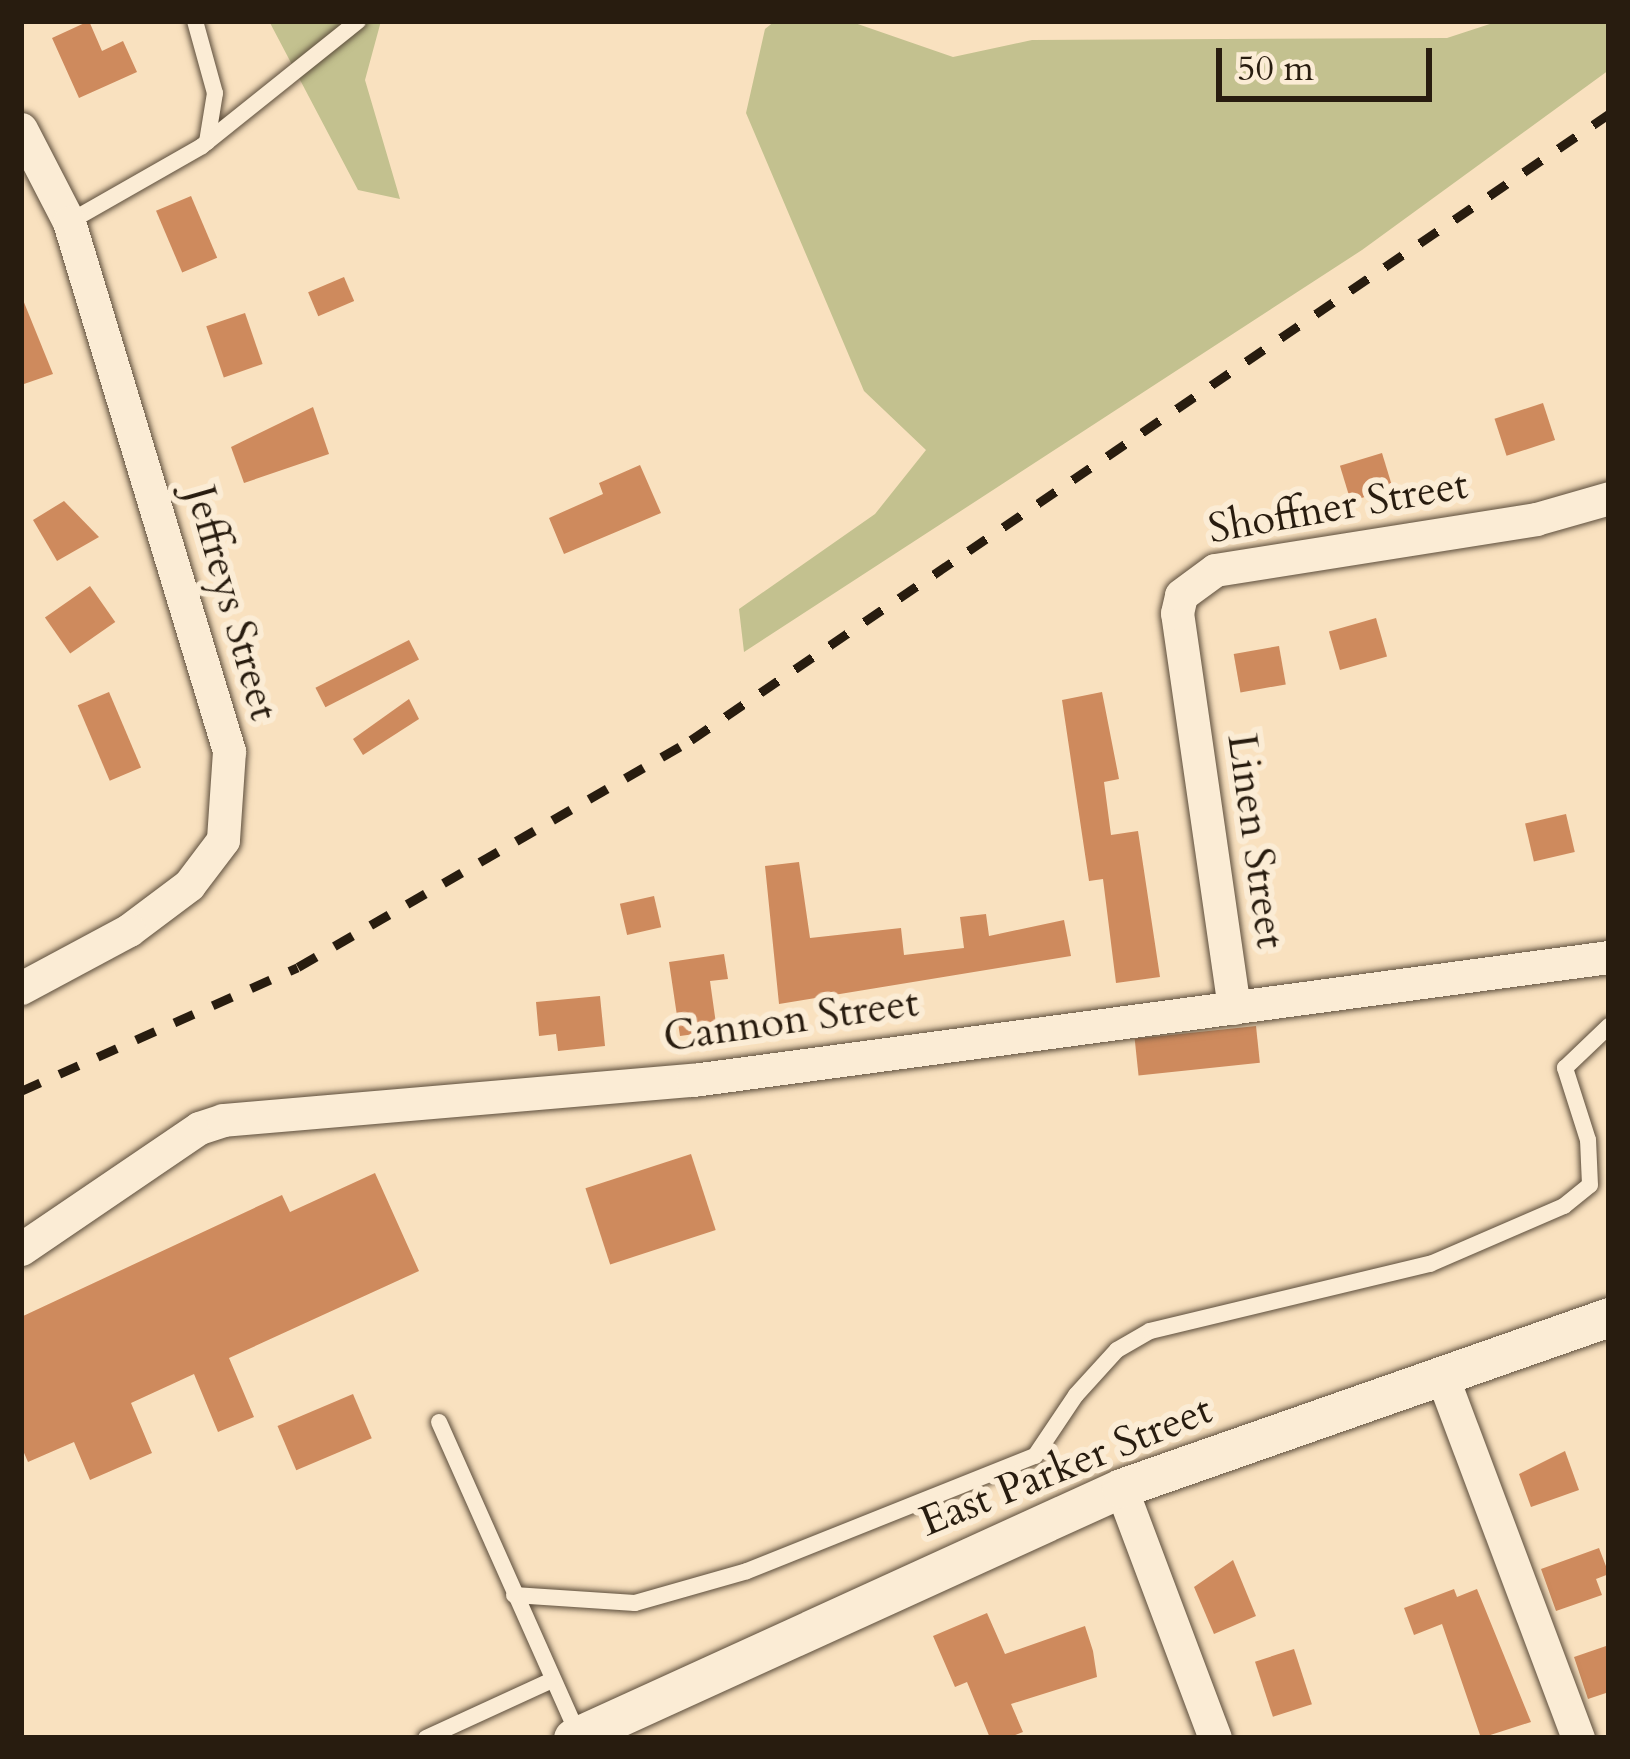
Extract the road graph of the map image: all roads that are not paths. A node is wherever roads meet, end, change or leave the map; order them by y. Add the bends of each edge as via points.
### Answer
1 (195, 21) edge
2 (358, 21) edge
3 (21, 129) edge
4 (207, 142) junction
5 (69, 222) junction
6 (1609, 498) edge
7 (1189, 688) joint
8 (1609, 957) edge
9 (21, 988) edge
10 (1234, 1007) junction
11 (1609, 1026) edge
12 (21, 1249) edge
13 (1609, 1317) edge
14 (1442, 1376) junction
15 (439, 1422) dead end
16 (1121, 1488) junction
17 (514, 1595) junction
18 (552, 1680) junction
19 (577, 1737) edge
20 (426, 1738) edge
21 (1215, 1738) edge
22 (1578, 1738) edge

1 - 4 lane via 215,93
2 - 4 lane
3 - 5 street, Jeffreys Street
4 - 5 lane
5 - 9 street, Jeffreys Street via 229,751 224,840 189,885 129,929
6 - 7 street, Shoffner Street via 1536,519 1194,579 1177,614
7 - 10 street, Linen Street
8 - 10 street, Cannon Street
10 - 12 street, Cannon Street via 609,1090 224,1120 199,1128
11 - 17 lane via 1565,1068 1588,1140 1590,1185 1564,1206 1430,1264 1150,1331 1117,1350 1035,1456 747,1571 635,1603
13 - 14 street, East Parker Street
14 - 16 street, East Parker Street
14 - 22 street
15 - 17 lane
16 - 19 street, East Parker Street
16 - 21 street
17 - 18 lane
18 - 19 lane
18 - 20 lane

